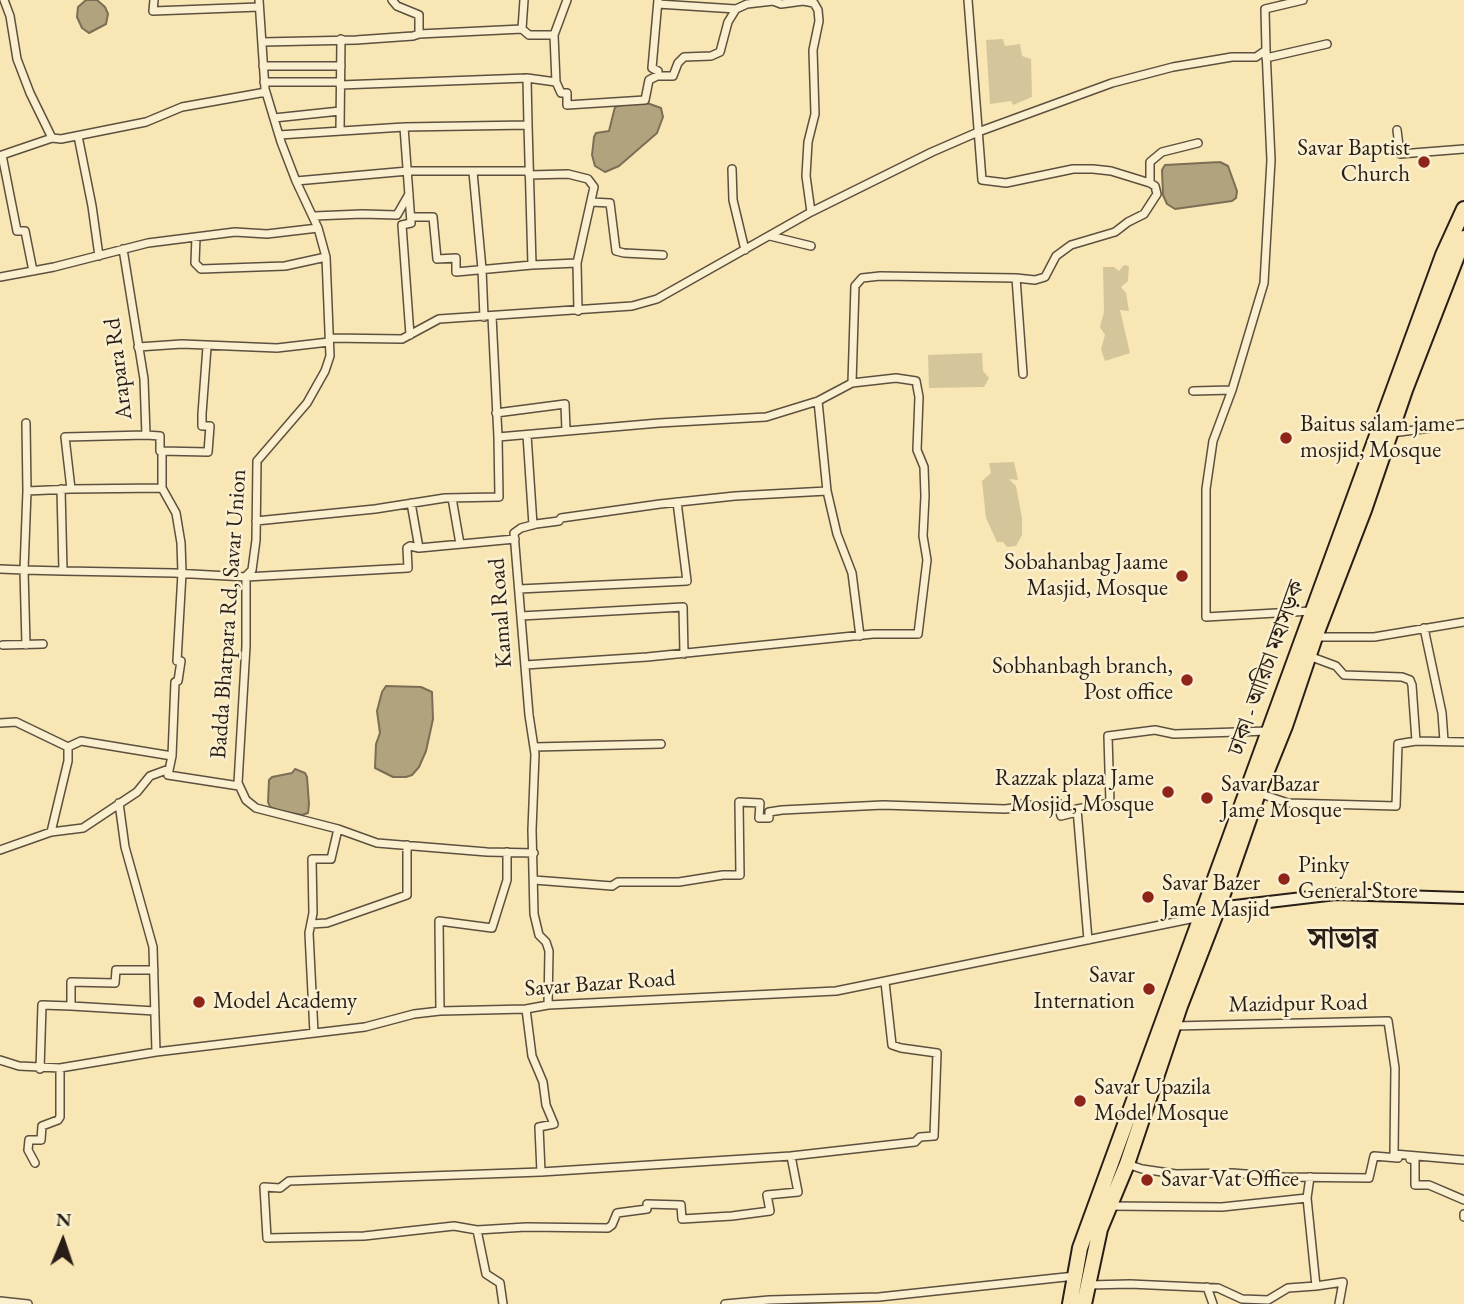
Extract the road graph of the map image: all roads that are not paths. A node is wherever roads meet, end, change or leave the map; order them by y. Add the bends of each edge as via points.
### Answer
1 (4, 0) edge
2 (154, 0) edge
3 (180, 0) edge
4 (392, 0) edge
5 (524, 0) edge
6 (567, 0) edge
7 (968, 0) edge
8 (1303, 0) edge
9 (816, 1) edge
10 (658, 2) edge
11 (259, 3) edge
12 (1265, 4) edge
13 (736, 9) junction
14 (181, 10) junction
15 (522, 29) junction
16 (419, 34) junction
17 (554, 35) junction
18 (341, 39) junction
19 (262, 42) junction
20 (1327, 44) dead end
21 (1266, 54) junction
22 (263, 66) junction
23 (341, 66) junction
24 (657, 76) junction
25 (527, 78) junction
26 (264, 82) junction
27 (556, 82) junction
28 (340, 84) junction
29 (266, 92) junction
30 (340, 111) junction
31 (274, 118) junction
32 (528, 125) junction
33 (404, 127) junction
34 (340, 130) junction
35 (1397, 130) dead end
36 (978, 132) junction
37 (279, 135) junction
38 (78, 136) junction
39 (52, 138) junction
40 (1198, 143) dead end
41 (1464, 149) edge
42 (732, 169) dead end
43 (408, 171) junction
44 (473, 172) junction
45 (529, 173) junction
46 (296, 181) junction
47 (1150, 183) junction
48 (410, 194) junction
49 (591, 202) junction
50 (1464, 209) edge
51 (811, 212) junction
52 (314, 216) junction
53 (411, 217) junction
54 (318, 228) junction
55 (769, 236) junction
56 (196, 237) junction
57 (1464, 238) edge
58 (811, 246) dead end
59 (123, 249) junction
60 (745, 250) junction
61 (663, 255) dead end
62 (99, 256) junction
63 (326, 257) junction
64 (577, 263) junction
65 (532, 265) junction
66 (482, 269) junction
67 (33, 271) junction
68 (0, 277) edge
69 (1016, 278) junction
70 (578, 311) junction
71 (488, 316) junction
72 (410, 335) junction
73 (329, 340) junction
74 (138, 346) junction
75 (207, 347) junction
76 (1023, 374) dead end
77 (852, 383) junction
78 (1232, 390) junction
79 (1193, 391) dead end
80 (818, 401) junction
81 (496, 412) junction
82 (26, 423) dead end
83 (1464, 424) edge
84 (566, 431) junction
85 (1390, 433) junction
86 (146, 435) junction
87 (527, 435) junction
88 (498, 437) junction
89 (163, 451) junction
90 (162, 488) junction
91 (61, 489) junction
92 (71, 489) junction
93 (27, 491) junction
94 (827, 491) junction
95 (453, 498) junction
96 (677, 502) junction
97 (411, 503) junction
98 (256, 522) junction
99 (533, 525) junction
100 (515, 540) junction
101 (460, 544) junction
102 (419, 548) junction
103 (0, 569) edge
104 (24, 570) junction
105 (63, 571) junction
106 (181, 573) junction
107 (246, 577) junction
108 (519, 589) junction
109 (1311, 611) junction
110 (521, 617) junction
111 (1464, 622) edge
112 (1424, 628) junction
113 (860, 636) junction
114 (1315, 637) junction
115 (43, 644) dead end
116 (3, 645) dead end
117 (26, 645) junction
118 (684, 654) junction
119 (1309, 656) junction
120 (524, 665) junction
121 (0, 723) edge
122 (1270, 731) junction
123 (1416, 741) junction
124 (1444, 741) junction
125 (1464, 742) edge
126 (661, 744) dead end
127 (68, 747) junction
128 (534, 747) junction
129 (172, 756) junction
130 (169, 769) junction
131 (239, 786) junction
132 (1258, 793) junction
133 (119, 803) junction
134 (1077, 812) junction
135 (338, 829) junction
136 (51, 832) junction
137 (407, 845) junction
138 (0, 850) edge
139 (507, 852) junction
140 (534, 853) junction
141 (534, 880) junction
142 (1464, 898) edge
143 (1218, 908) junction
144 (1200, 917) junction
145 (311, 925) junction
146 (1088, 940) junction
147 (154, 970) junction
148 (885, 982) junction
149 (548, 1005) junction
150 (71, 1006) junction
151 (526, 1009) junction
152 (155, 1011) junction
153 (440, 1011) junction
154 (1173, 1026) junction
155 (314, 1033) junction
156 (156, 1052) junction
157 (0, 1060) edge
158 (60, 1068) junction
159 (40, 1069) junction
160 (791, 1156) junction
161 (1464, 1160) edge
162 (35, 1163) dead end
163 (1127, 1164) junction
164 (541, 1172) junction
165 (1310, 1178) junction
166 (1307, 1198) junction
167 (1464, 1200) edge
168 (1109, 1206) junction
169 (477, 1230) junction
170 (1075, 1276) junction
171 (1087, 1285) junction
172 (1316, 1286) junction
173 (1207, 1287) junction
174 (0, 1301) edge
175 (28, 1304) edge
176 (503, 1304) edge
177 (725, 1304) edge
178 (1070, 1304) edge
179 (1084, 1304) edge
180 (1213, 1304) edge
181 (1339, 1304) edge

1 - 39 street via 30,93
2 - 14 street via 153,11
3 - 14 street
4 - 16 street via 419,15
5 - 15 street
6 - 17 street
7 - 36 street
8 - 12 street
9 - 13 street via 773,1
9 - 51 street via 815,114 806,176
10 - 13 street
10 - 24 street via 652,68
11 - 14 street
11 - 19 street, Badda Bhatpara Rd, Savar Union
12 - 21 street
13 - 24 street via 720,52 684,57 673,76
15 - 16 street
15 - 17 street via 529,34
16 - 18 street
17 - 27 street
18 - 19 street
18 - 23 street
19 - 22 street, Badda Bhatpara Rd, Savar Union
20 - 21 street
21 - 36 street via 1173,67 1112,83
21 - 78 street via 1271,160 1264,283
22 - 23 street
22 - 26 street, Badda Bhatpara Rd, Savar Union
23 - 28 street
24 - 27 street via 649,80 645,100 567,105 567,93 561,93
25 - 27 street
25 - 28 street
25 - 32 street
26 - 28 street
26 - 29 street, Badda Bhatpara Rd, Savar Union
28 - 30 street
29 - 31 street, Badda Bhatpara Rd, Savar Union
29 - 38 street via 182,107 146,122
30 - 31 street
30 - 34 street
31 - 37 street, Badda Bhatpara Rd, Savar Union
32 - 33 street
32 - 45 street
33 - 34 street
33 - 43 street
34 - 37 street
35 - 41 street via 1400,154
36 - 47 street via 982,180 1006,183 1073,169 1111,171
36 - 51 street
37 - 46 street, Badda Bhatpara Rd, Savar Union
38 - 39 street
38 - 62 street
39 - 67 street via 2,155 17,231 25,232
40 - 47 street via 1162,152 1150,162
42 - 60 street via 733,200
43 - 44 street
43 - 46 street
43 - 48 street
44 - 45 street
44 - 66 street
45 - 49 street via 588,179 594,187
45 - 65 street
46 - 52 street, Badda Bhatpara Rd, Savar Union
47 - 69 street via 1157,194 1144,214 1115,232 1071,245 1056,256 1045,277
48 - 52 street via 397,215
48 - 53 street
49 - 61 street via 611,204 616,251
49 - 64 street
50 - 109 highway, ঢাকা - আরিচা মহাসড়ক
51 - 55 street
52 - 54 street, Badda Bhatpara Rd, Savar Union
53 - 66 street via 433,217 437,259 456,258 456,272
53 - 72 street via 411,223 402,225
54 - 56 street
54 - 63 street, Badda Bhatpara Rd, Savar Union
55 - 58 street
55 - 60 street
56 - 59 street
56 - 63 street via 195,263 201,269 285,266
57 - 85 highway, ঢাকা - আরিচা মহাসড়ক
59 - 62 street
59 - 74 street, Arapara Rd
60 - 70 street via 657,299
62 - 67 street
63 - 73 street, Badda Bhatpara Rd, Savar Union
64 - 65 street
64 - 70 street
65 - 66 street
66 - 71 street
67 - 68 street
69 - 76 street
69 - 77 street via 862,278 853,300
70 - 71 street
71 - 72 street via 439,318
71 - 81 street
72 - 73 street
73 - 75 street via 277,348
73 - 98 street, Badda Bhatpara Rd, Savar Union via 325,371 307,403 257,461
74 - 75 street
74 - 86 street, Arapara Rd
75 - 89 street via 202,426 210,426 208,452
77 - 80 street
77 - 113 street via 896,378 916,381 917,450 924,467 926,496 923,536 927,559 918,634
78 - 79 street
78 - 109 street via 1213,441 1206,489 1206,617
80 - 84 street via 766,417
80 - 94 street
81 - 84 street via 565,404
81 - 88 street
82 - 93 street
83 - 85 street
84 - 87 street
85 - 114 highway, ঢাকা - আরিচা মহাসড়ক
86 - 89 street via 160,436
86 - 92 street, Arapara Rd via 65,437
87 - 88 street
87 - 99 street
88 - 95 street via 499,497
89 - 90 street
90 - 92 street
90 - 106 street via 176,513
91 - 92 street
91 - 93 street
91 - 105 street
93 - 104 street
94 - 96 street, Kamal Road
94 - 113 street via 852,573
95 - 97 street
95 - 101 street
96 - 99 street, Kamal Road
96 - 108 street via 687,581
97 - 98 street
97 - 102 street
98 - 107 street, Badda Bhatpara Rd, Savar Union via 252,570
99 - 100 street, Kamal Road via 514,533
100 - 101 street
100 - 108 street, Kamal Road
101 - 102 street
102 - 107 street via 408,548 408,568
103 - 104 street
104 - 105 street
104 - 117 street
105 - 106 street
106 - 107 street
106 - 129 street via 177,661 181,661 175,682
107 - 131 street, Badda Bhatpara Rd, Savar Union
108 - 110 street, Kamal Road
109 - 122 highway, ঢাকা - আরিচা মহাসড়ক
110 - 118 street via 683,607
110 - 120 street, Kamal Road
111 - 112 street
112 - 114 street via 1374,637
112 - 124 street
113 - 118 street
114 - 119 highway, ঢাকা - আরিচা মহাসড়ক
115 - 117 street
116 - 117 street
118 - 120 street
119 - 123 street via 1336,666 1344,675 1410,680
119 - 132 highway, ঢাকা - আরিচা মহাসড়ক
120 - 128 street, Kamal Road
121 - 127 street via 16,722
122 - 134 street via 1174,734 1155,730 1108,736 1110,803
122 - 144 highway, ঢাকা - আরিচা মহাসড়ক
123 - 124 street
123 - 132 street via 1398,744 1396,806 1288,803
124 - 125 street
126 - 128 street
127 - 129 street via 81,741
127 - 136 street
128 - 140 street, Kamal Road
129 - 130 street
130 - 131 street via 168,775
130 - 133 street via 150,776 137,792
131 - 135 street, Badda Bhatpara Rd, Savar Union via 256,808
132 - 143 highway, ঢাকা - আরিচা মহাসড়ক
133 - 136 street via 83,828
133 - 147 street via 125,847 153,947
134 - 141 street via 1061,816 1058,803 1005,809 883,805 782,810 760,818 760,803 739,802 740,875 612,886
134 - 146 street
135 - 137 street, Badda Bhatpara Rd, Savar Union via 377,843
135 - 145 street via 331,859 312,859
136 - 138 street
137 - 139 street, Badda Bhatpara Rd, Savar Union
137 - 145 street via 407,895
139 - 140 street, Badda Bhatpara Rd, Savar Union
139 - 153 street via 507,880 492,928 439,921
140 - 141 street, Kamal Road
141 - 149 street, Kamal Road via 534,914 549,951
142 - 143 street via 1336,894
143 - 154 highway, ঢাকা - আরিচা মহাসড়ক
144 - 146 street, Savar Bazar Road
144 - 170 highway, ঢাকা - আরিচা মহাসড়ক via 1080,1248
145 - 155 street
146 - 148 street, Savar Bazar Road
147 - 150 street via 116,970 115,983 71,982
147 - 152 street
148 - 149 street, Savar Bazar Road via 836,991
148 - 160 street via 892,1045 937,1053 934,1136
149 - 151 street, Savar Bazar Road
150 - 152 street
150 - 159 street via 42,1005
151 - 153 street, Savar Bazar Road
151 - 164 street via 532,1056 554,1124 539,1127
152 - 156 street
153 - 155 street, Savar Bazar Road
154 - 161 street, Mazidpur Road via 1388,1021 1395,1068 1394,1154
154 - 163 highway, ঢাকা - আরিচা মহাসড়ক
155 - 156 street, Savar Bazar Road
156 - 158 street, Savar Bazar Road
157 - 159 street, Savar Bazar Road
158 - 159 street, Savar Bazar Road
158 - 162 street via 60,1117 42,1126 41,1140 29,1140
160 - 164 street
160 - 169 street via 797,1192 767,1195 770,1211 682,1219 681,1205 647,1204 648,1209 617,1213 608,1228
163 - 165 street via 1177,1174
163 - 168 highway, ঢাকা - আরিচা মহাসড়ক
164 - 169 street via 289,1181 280,1188 264,1187 267,1238 364,1236 454,1226
165 - 166 street
165 - 167 street via 1369,1178 1374,1156 1415,1160 1415,1185 1429,1185
166 - 168 street via 1222,1207
166 - 172 street
168 - 171 highway, ঢাকা - আরিচা মহাসড়ক
169 - 176 street via 486,1274 500,1283
170 - 177 street via 879,1297
170 - 178 highway, ঢাকা - আরিচা মহাসড়ক
171 - 173 street
171 - 179 highway, ঢাকা - আরিচা মহাসড়ক
172 - 173 street via 1287,1288 1268,1300 1242,1299
172 - 181 street via 1343,1282
173 - 180 street
174 - 175 street

